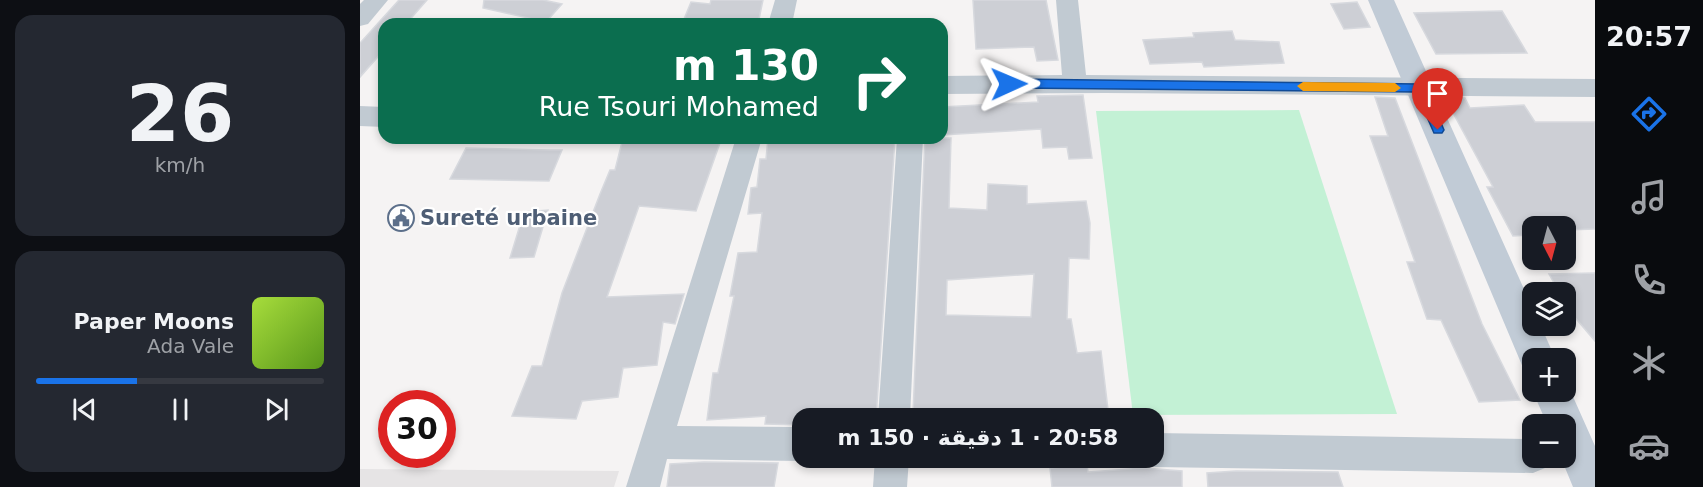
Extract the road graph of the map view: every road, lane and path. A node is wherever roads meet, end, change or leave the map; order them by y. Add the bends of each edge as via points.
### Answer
1 (377, 0) edge
2 (786, 0) edge
3 (1066, 0) edge
4 (1381, 0) edge
5 (360, 18) edge
6 (782, 18) edge
7 (1075, 83) junction
8 (948, 85) edge
9 (1420, 88) junction
10 (1595, 88) edge
11 (360, 116) edge
12 (378, 117) edge
13 (747, 144) edge
14 (910, 144) edge
15 (1533, 348) edge
16 (1556, 402) edge
17 (895, 408) edge
18 (655, 442) junction
19 (792, 444) edge
20 (1164, 450) edge
21 (1578, 451) edge
22 (1522, 456) edge
23 (891, 468) edge
24 (643, 487) edge
25 (890, 487) edge

1 - 5 street
2 - 6 street
3 - 7 street
4 - 9 main road
7 - 8 street
7 - 9 street
9 - 10 street
9 - 15 main road
11 - 12 street
13 - 18 street
14 - 17 street
16 - 21 main road
18 - 19 street
18 - 24 street
20 - 22 street
23 - 25 street

